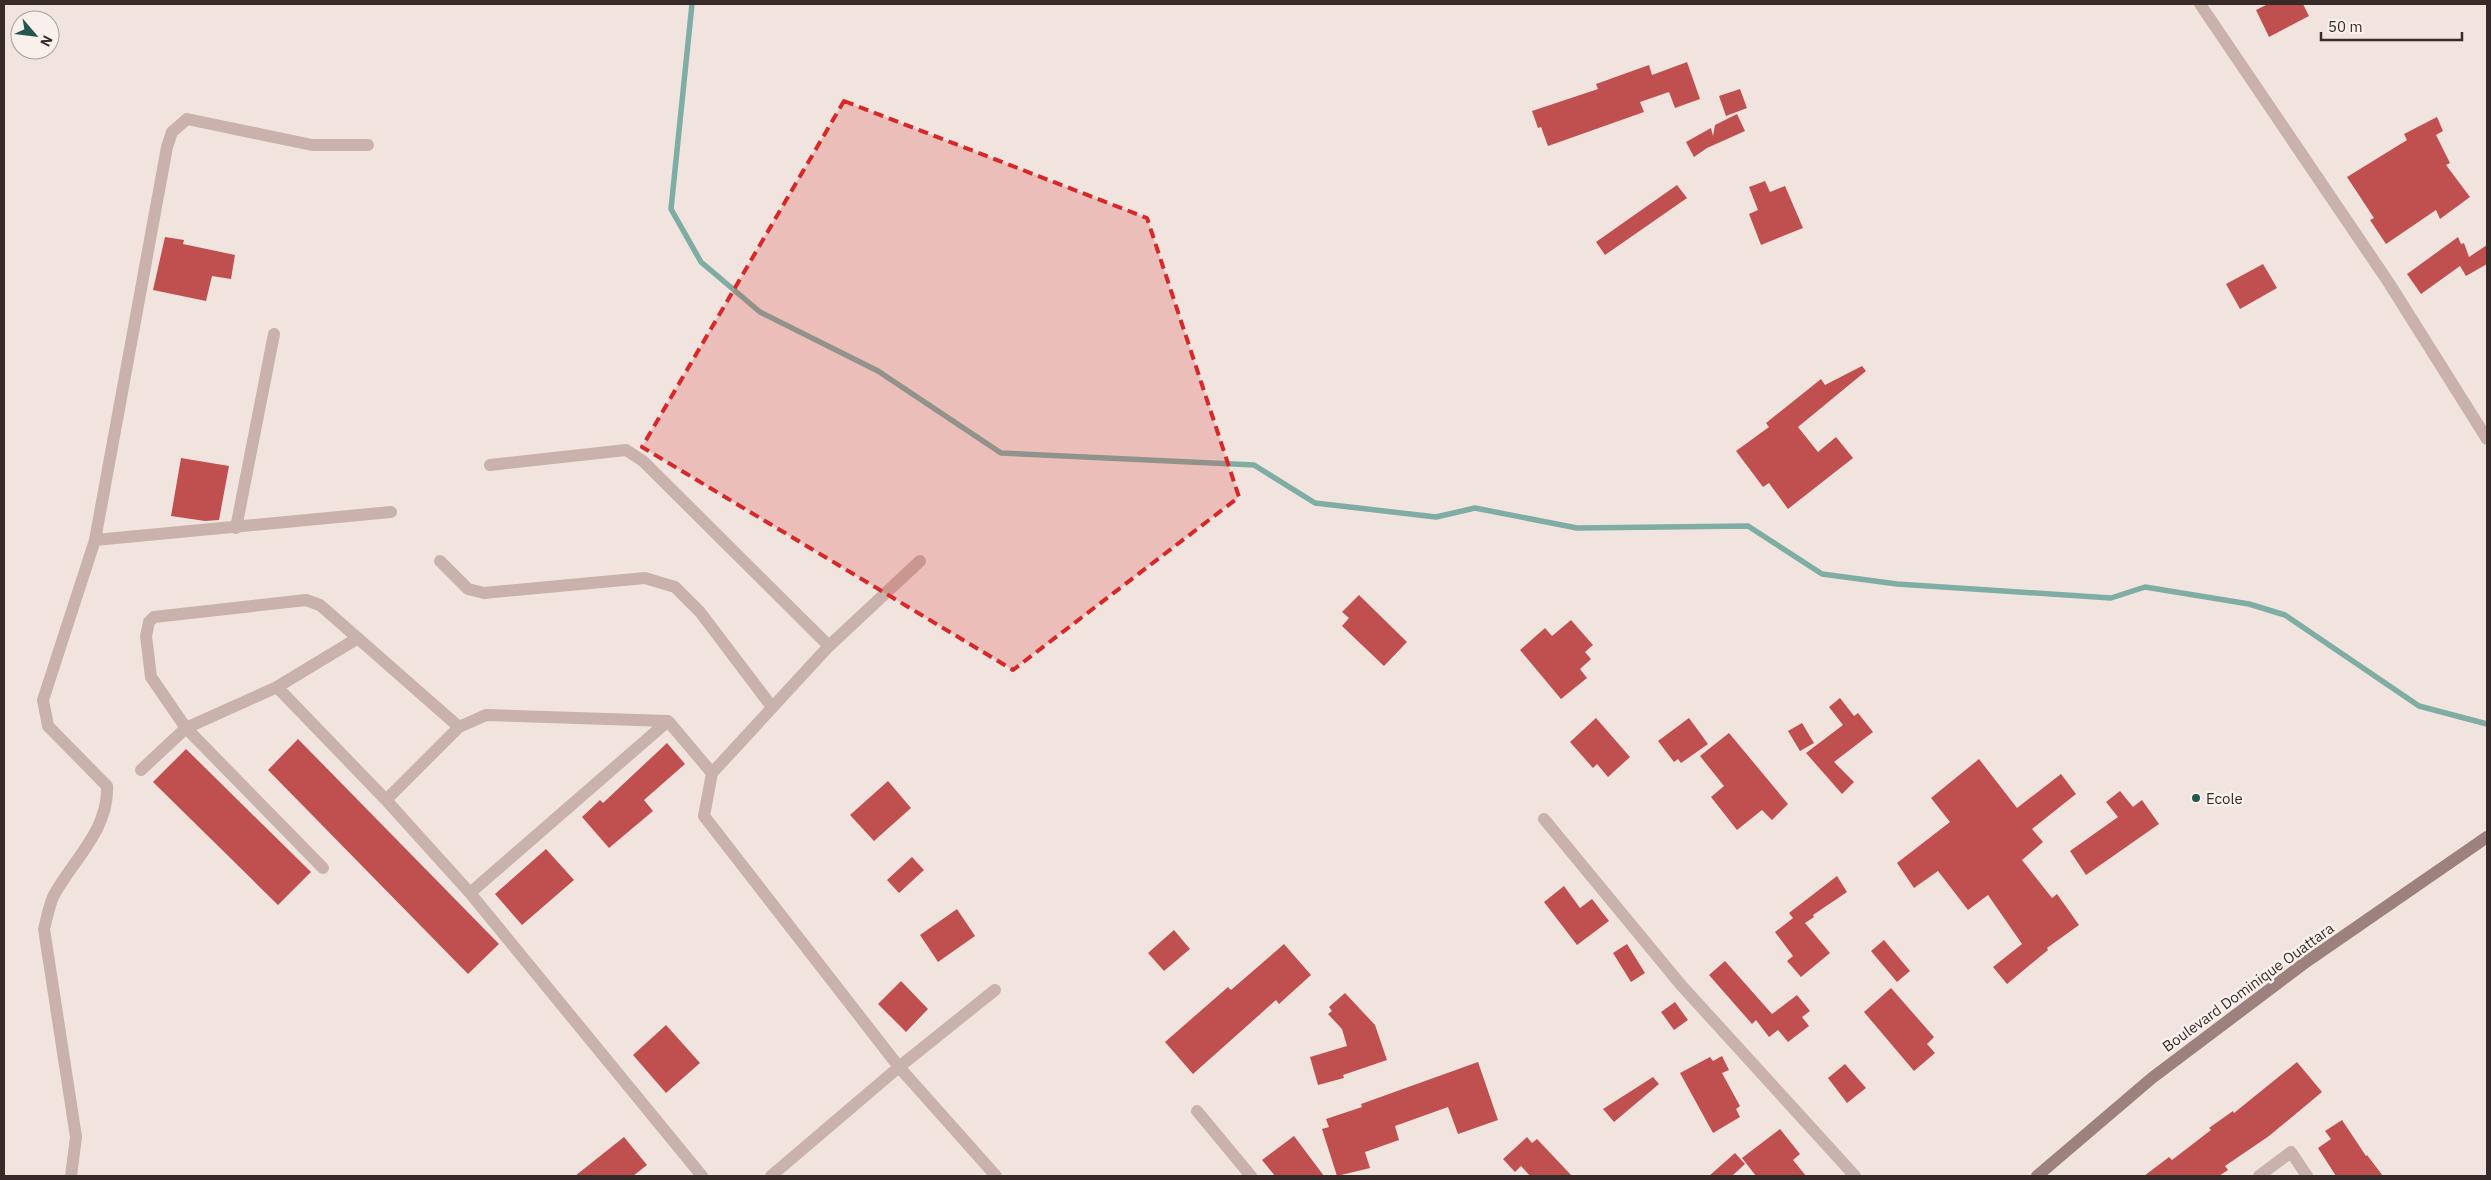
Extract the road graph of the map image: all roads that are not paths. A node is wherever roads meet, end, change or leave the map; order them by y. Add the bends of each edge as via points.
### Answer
1 (2200, 4) edge
2 (368, 145) dead end
3 (274, 334) dead end
4 (2487, 439) edge
5 (490, 465) dead end
6 (391, 512) dead end
7 (236, 528) junction
8 (94, 540) junction
9 (440, 562) dead end
10 (920, 562) dead end
11 (358, 638) junction
12 (829, 646) junction
13 (277, 688) junction
14 (772, 707) junction
15 (668, 721) junction
16 (459, 727) junction
17 (186, 728) junction
18 (141, 770) dead end
19 (712, 773) junction
20 (386, 800) junction
21 (1544, 819) dead end
22 (2487, 837) edge
23 (323, 868) dead end
24 (470, 893) junction
25 (995, 990) dead end
26 (899, 1067) junction
27 (1197, 1111) dead end
28 (71, 1176) edge
29 (702, 1176) edge
30 (771, 1176) edge
31 (996, 1176) edge
32 (1251, 1176) edge
33 (1855, 1176) edge
34 (2037, 1176) edge
35 (2260, 1176) edge
36 (2308, 1176) edge

1 - 4 street via 2389,283
2 - 8 street via 312,145 187,119 172,132
3 - 7 street
5 - 12 street via 626,450 643,461
6 - 7 street
7 - 8 street
8 - 28 street via 43,700 48,726 107,786 108,802 98,828 53,897 44,929 76,1137
9 - 14 street via 468,589 484,594 645,578 674,587 700,612
10 - 12 street
11 - 13 street
11 - 16 street
11 - 17 street via 320,605 306,600 154,617 149,622 146,636 151,677
12 - 14 street
13 - 17 street
13 - 20 street
14 - 19 street
15 - 16 street via 486,715
15 - 19 street
15 - 24 street
16 - 20 street
17 - 18 street
17 - 23 street
19 - 26 street via 704,816
20 - 24 street
21 - 33 street via 1681,985
22 - 34 street, Boulevard Dominique Ouattara via 2298,968 2152,1078
24 - 29 street
25 - 26 street
26 - 30 street
26 - 31 street
27 - 32 street
35 - 36 street via 2290,1152

